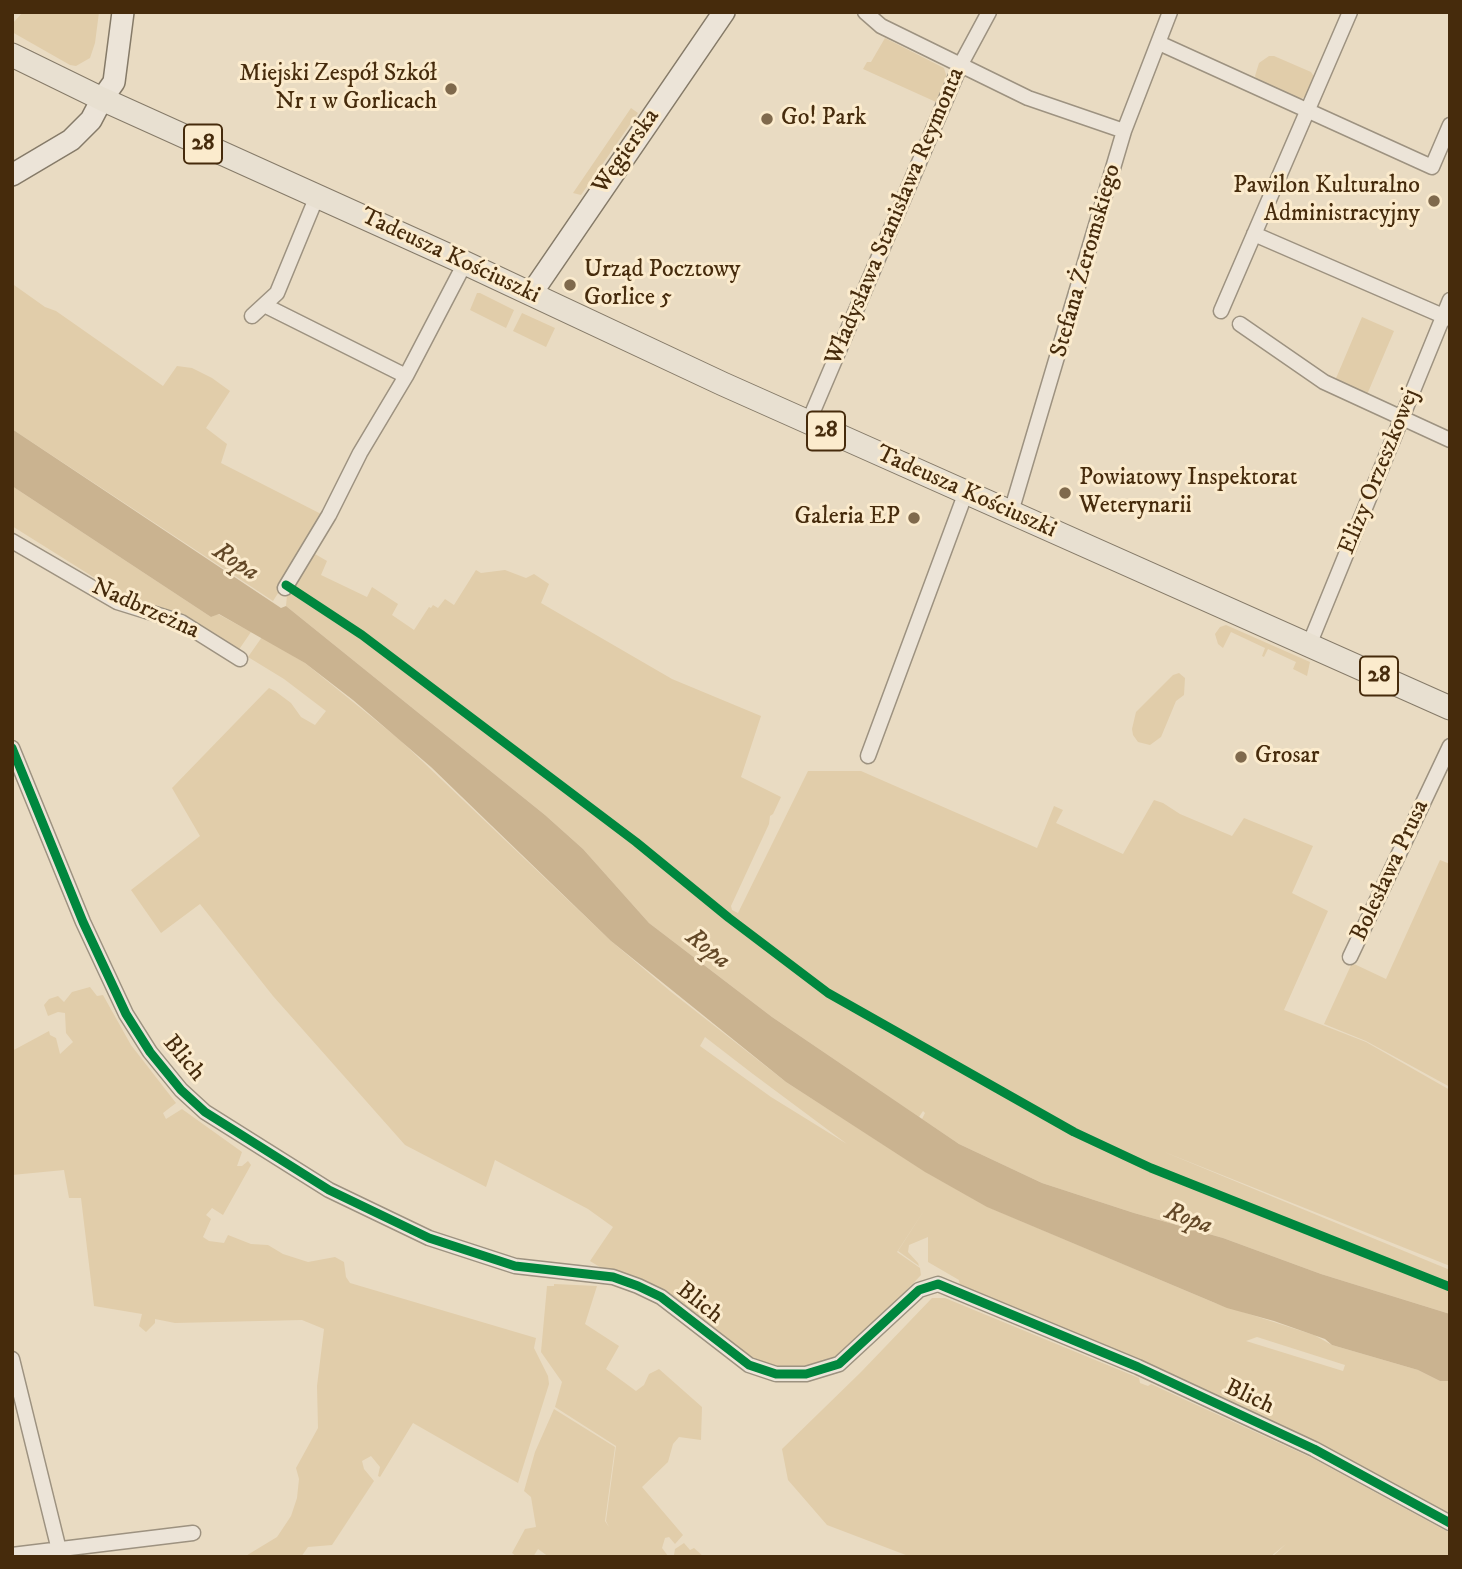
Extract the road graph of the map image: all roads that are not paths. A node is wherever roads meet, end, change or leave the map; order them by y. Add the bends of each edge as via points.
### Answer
1 (109, 12) edge
2 (123, 12) edge
3 (724, 12) edge
4 (865, 12) edge
5 (989, 12) edge
6 (1170, 12) edge
7 (1350, 12) edge
8 (1159, 43) junction
9 (12, 55) edge
10 (961, 64) junction
11 (102, 99) junction
12 (1308, 110) junction
13 (1125, 131) junction
14 (1448, 131) edge
15 (12, 175) edge
16 (317, 195) junction
17 (1254, 234) junction
18 (465, 263) junction
19 (531, 294) junction
20 (1450, 300) edge
21 (264, 305) junction
22 (1221, 311) dead end
23 (252, 316) dead end
24 (1446, 317) edge
25 (1240, 324) dead end
26 (406, 376) junction
27 (1401, 419) junction
28 (808, 423) junction
29 (1450, 440) edge
30 (966, 492) junction
31 (1011, 512) junction
32 (12, 541) edge
33 (285, 588) dead end
34 (1309, 645) junction
35 (240, 659) dead end
36 (1450, 708) edge
37 (1450, 746) edge
38 (12, 748) edge
39 (868, 756) dead end
40 (1350, 957) dead end
41 (12, 1359) edge
42 (1450, 1523) edge
43 (193, 1533) dead end
44 (59, 1550) junction
45 (12, 1555) edge

1 - 11 main road via 99,78
2 - 11 main road via 114,82
3 - 19 main road, Węgierska
4 - 10 street via 881,26
5 - 10 street, Władysława Stanisława Reymonta
6 - 8 street, Stefana Żeromskiego
7 - 12 street
8 - 12 street
8 - 13 street, Stefana Żeromskiego
9 - 11 main road, 28
10 - 13 street via 1028,97
10 - 28 street, Władysława Stanisława Reymonta
11 - 15 main road via 91,121 71,140
11 - 16 main road, Tadeusza Kościuszki / 28
12 - 14 street via 1432,167
12 - 17 street
13 - 31 street, Stefana Żeromskiego
16 - 18 main road, Tadeusza Kościuszki / 28
16 - 21 street via 277,293
17 - 22 street
17 - 24 street
18 - 19 main road, Tadeusza Kościuszki / 28
18 - 26 street
19 - 28 main road, Tadeusza Kościuszki / 28
20 - 24 street, Elizy Orzeszkowej
21 - 23 street
21 - 26 street
24 - 27 street, Elizy Orzeszkowej
25 - 27 street via 1324,382
26 - 33 street
27 - 29 street
27 - 34 street, Elizy Orzeszkowej
28 - 30 main road, Tadeusza Kościuszki / 28
30 - 31 main road, Tadeusza Kościuszki / 28
30 - 39 street
31 - 34 main road, Tadeusza Kościuszki / 28
32 - 35 street, Nadbrzeżna via 117,601 181,622
34 - 36 main road, Tadeusza Kościuszki / 28
37 - 40 street, Bolesława Prusa
38 - 42 street, Blich via 83,922 126,1014 150,1052 205,1112 329,1190 429,1238 504,1262 612,1277 638,1286 661,1297 748,1365 776,1374 806,1374 839,1364 919,1290 938,1284 1138,1367 1314,1450
41 - 44 street
43 - 44 street
44 - 45 street

